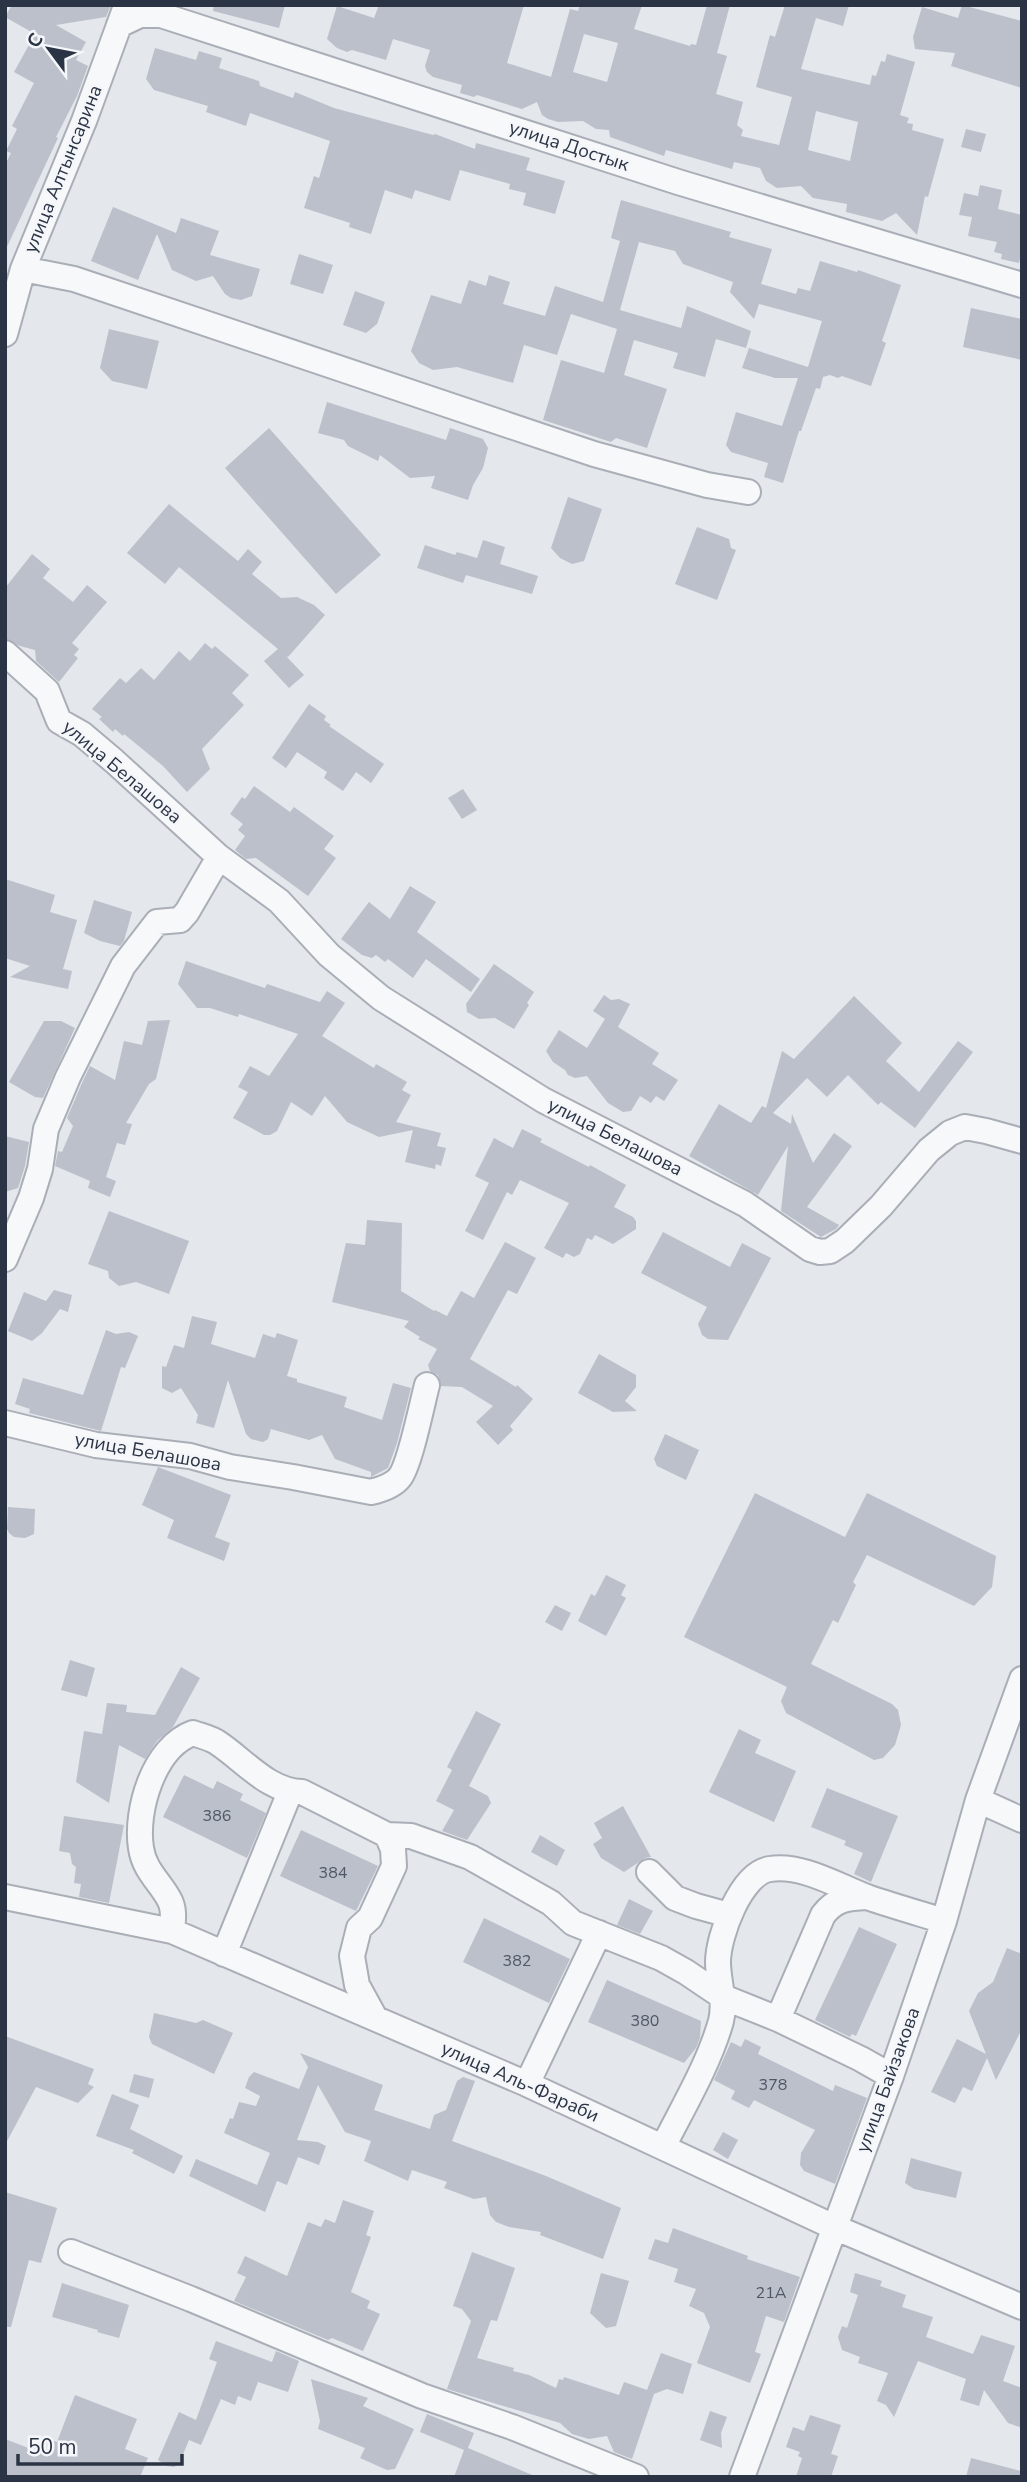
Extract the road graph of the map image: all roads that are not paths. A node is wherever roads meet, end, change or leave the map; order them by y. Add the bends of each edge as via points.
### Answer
1 (123, 15) edge
2 (23, 269) junction
3 (1022, 285) edge
4 (5, 334) edge
5 (748, 492) dead end
6 (5, 653) edge
7 (219, 857) junction
8 (1022, 1141) edge
9 (5, 1259) edge
10 (427, 1385) dead end
11 (5, 1423) edge
12 (1022, 1679) edge
13 (290, 1792) junction
14 (978, 1800) junction
15 (1022, 1821) edge
16 (387, 1835) junction
17 (649, 1872) dead end
18 (5, 1897) edge
19 (867, 1897) junction
20 (729, 1915) junction
21 (944, 1921) junction
22 (172, 1931) junction
23 (598, 1933) junction
24 (224, 1954) junction
25 (723, 1997) junction
26 (374, 2016) junction
27 (778, 2019) junction
28 (891, 2076) junction
29 (527, 2084) junction
30 (663, 2147) junction
31 (834, 2227) junction
32 (71, 2252) dead end
33 (1022, 2306) edge
34 (636, 2477) edge
35 (742, 2477) edge

1 - 2 street, улица Алтынсарина
1 - 3 street, улица Достык via 161,15 952,276
2 - 4 street, улица Алтынсарина
2 - 5 street via 74,279 594,454
6 - 7 street, улица Белашова via 47,691 59,721 114,761
7 - 8 street, улица Белашова via 279,901 329,955 381,998 543,1100 746,1205 810,1249 830,1251 845,1241 950,1133 965,1127
7 - 9 street via 180,920 157,922 122,966 46,1129 37,1179
10 - 11 street, улица Белашова via 400,1478 371,1492 190,1456 96,1446
12 - 14 street, улица Байзакова
13 - 16 street via 302,1792
13 - 22 street via 200,1735 183,1736 167,1749 147,1794 141,1847 154,1880 170,1900
13 - 24 street
14 - 15 street
14 - 21 street, улица Байзакова
16 - 23 street via 411,1836 470,1857 551,1903 573,1923
16 - 26 street via 394,1866 370,1918 359,1928 352,1956 357,1985
17 - 20 street via 675,1898
18 - 22 street, улица Аль-Фараби
19 - 20 street via 803,1872 768,1868 750,1880
19 - 21 street
19 - 27 street via 842,1899 823,1915
20 - 25 street via 718,1960
21 - 28 street, улица Байзакова
22 - 24 street, улица Аль-Фараби
23 - 25 street via 661,1958
23 - 29 street
24 - 26 street, улица Аль-Фараби
25 - 27 street
25 - 30 street via 711,2048
26 - 29 street, улица Аль-Фараби
27 - 28 street
28 - 31 street, улица Байзакова
29 - 30 street, улица Аль-Фараби
30 - 31 street, улица Аль-Фараби
31 - 33 street, улица Аль-Фараби
31 - 35 street, улица Байзакова
32 - 34 street via 422,2396

